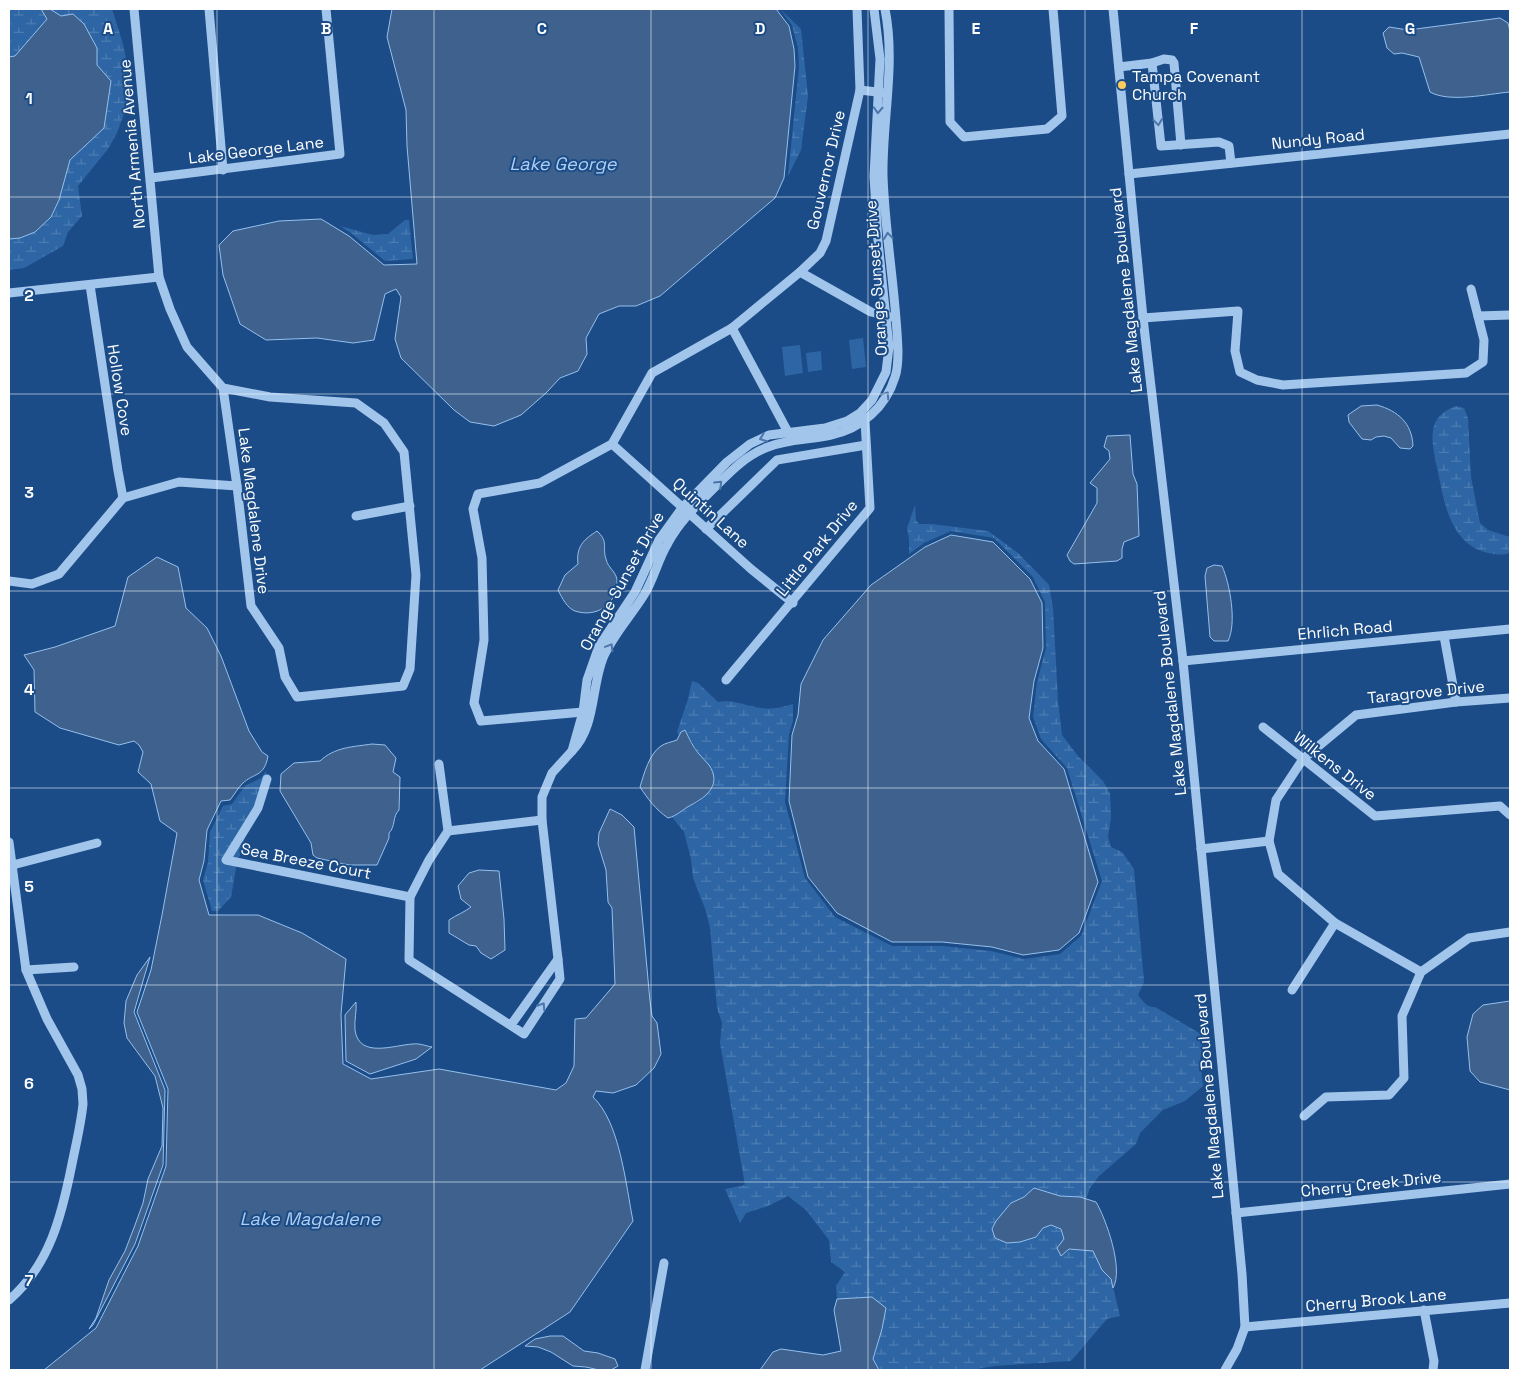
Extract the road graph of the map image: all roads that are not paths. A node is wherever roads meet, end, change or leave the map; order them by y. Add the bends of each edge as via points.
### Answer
1 (134, 9) edge
2 (209, 9) edge
3 (326, 9) edge
4 (857, 9) edge
5 (874, 9) edge
6 (885, 9) edge
7 (949, 9) edge
8 (1053, 9) edge
9 (1113, 9) edge
10 (1152, 63) junction
11 (1119, 67) junction
12 (860, 90) junction
13 (883, 92) junction
14 (1510, 134) edge
15 (1182, 145) junction
16 (1232, 163) junction
17 (223, 170) junction
18 (1129, 174) junction
19 (151, 178) junction
20 (800, 272) junction
21 (160, 277) junction
22 (90, 285) junction
23 (1472, 290) dead end
24 (9, 293) edge
25 (1510, 315) edge
26 (1478, 316) junction
27 (891, 317) junction
28 (1143, 318) junction
29 (732, 328) junction
30 (223, 388) junction
31 (863, 417) junction
32 (790, 436) junction
33 (612, 444) junction
34 (866, 445) junction
35 (237, 486) junction
36 (123, 498) junction
37 (410, 506) junction
38 (685, 511) junction
39 (356, 516) dead end
40 (706, 529) junction
41 (9, 581) edge
42 (793, 602) junction
43 (1510, 629) edge
44 (1444, 636) junction
45 (1183, 661) junction
46 (726, 680) dead end
47 (1510, 698) edge
48 (1456, 702) junction
49 (587, 713) junction
50 (1263, 727) dead end
51 (1303, 760) junction
52 (439, 764) dead end
53 (267, 779) dead end
54 (1510, 815) edge
55 (542, 820) junction
56 (448, 831) junction
57 (9, 842) edge
58 (1269, 842) junction
59 (97, 844) dead end
60 (1201, 849) junction
61 (11, 865) edge
62 (410, 897) junction
63 (1335, 923) junction
64 (1510, 932) edge
65 (558, 959) junction
66 (74, 967) dead end
67 (26, 970) junction
68 (1421, 972) junction
69 (1292, 990) dead end
70 (511, 1025) junction
71 (1304, 1116) dead end
72 (1510, 1184) edge
73 (1236, 1212) junction
74 (664, 1263) dead end
75 (9, 1300) edge
76 (1510, 1303) edge
77 (1424, 1310) junction
78 (1245, 1327) junction
79 (645, 1370) edge
80 (1224, 1370) edge
81 (1433, 1370) edge

1 - 19 street, North Armenia Avenue
2 - 17 street
3 - 17 street, Lake George Lane via 340,154
4 - 12 street, Gouvernor Drive
5 - 13 street, Orange Sunset Drive
6 - 13 street, Orange Sunset Drive via 888,36
7 - 8 street via 950,122 964,137 1047,129 1062,116
9 - 11 street, Lake Magdalene Boulevard
10 - 11 street
10 -> 15 street via 1161,146
10 - 15 street via 1164,59 1174,63
11 - 18 street, Lake Magdalene Boulevard
12 - 13 street
12 - 20 street, Gouvernor Drive via 826,241 820,253
13 - 27 street, Orange Sunset Drive via 883,175
14 - 16 street, Nundy Road
15 - 16 street via 1225,144 1229,146
16 - 18 street, Nundy Road
17 - 19 street, Lake George Lane
18 - 28 street, Lake Magdalene Boulevard
19 - 21 street, North Armenia Avenue
20 - 27 street via 871,312
20 - 29 street, Gouvernor Drive
21 - 22 street
21 - 30 street via 170,310 187,346
22 - 24 street
22 - 36 street, Hollow Cove
23 - 26 street
25 - 26 street
26 - 28 street via 1484,340 1483,362 1466,373 1283,386 1240,372 1235,351 1238,311
27 - 31 street, Orange Sunset Drive via 898,351 896,376 874,412
28 - 45 street, Lake Magdalene Boulevard
29 - 32 street
29 - 33 street, Gouvernor Drive via 652,373
30 - 35 street, Lake Magdalene Drive
30 - 37 street, Lake Magdalene Drive via 270,397 356,403 384,423 404,452
31 - 32 street, Orange Sunset Drive
31 - 34 street, Little Park Drive
32 - 38 street, Orange Sunset Drive via 769,435 750,444 727,462
33 - 38 street, Quintin Lane
33 - 49 street via 540,483 478,494 474,509 482,558 484,640 474,703 481,721
34 - 40 street via 776,460
34 - 42 street, Little Park Drive via 870,508
35 - 36 street via 179,482
35 - 37 street, Lake Magdalene Drive via 251,606 279,648 285,677 297,697 403,686 410,669 416,575
36 - 41 street via 58,574 32,584
37 - 39 street
38 - 40 street, Quintin Lane
38 - 49 street, Orange Sunset Drive via 659,540 635,592 599,646 587,680
40 - 42 street, Quintin Lane
42 - 46 street, Little Park Drive
43 - 44 street, Ehrlich Road
44 - 45 street, Ehrlich Road
44 - 48 street
45 - 60 street, Lake Magdalene Boulevard
47 - 48 street, Taragrove Drive
48 - 51 street, Taragrove Drive via 1356,714
49 - 55 street, Orange Sunset Drive via 579,742 552,773 542,797
50 - 51 street, Wilkens Drive
51 - 54 street, Wilkens Drive via 1375,816 1500,806
51 - 58 street, Taragrove Drive via 1276,800
52 - 56 street
53 - 62 street, Sea Breeze Court via 258,808 226,860
55 - 56 street
55 - 65 street, Orange Sunset Drive
56 - 62 street, Orange Sunset Drive
57 - 61 street
58 - 60 street
58 - 63 street, Taragrove Drive via 1278,874
59 - 61 street
60 - 73 street, Lake Magdalene Boulevard
61 - 67 street
62 - 70 street, Orange Sunset Drive via 409,960
63 - 68 street, Taragrove Drive
63 - 69 street
64 - 68 street via 1469,938
65 - 70 street
70 -> 65 street, Orange Sunset Drive via 524,1034 560,979
66 - 67 street
67 - 75 street via 46,1019 78,1075 83,1104 65,1200 55,1234 28,1281
68 - 71 street via 1402,1016 1404,1078 1389,1095 1326,1097
72 - 73 street, Cherry Creek Drive
73 - 78 street, Lake Magdalene Boulevard
74 - 79 street
76 - 77 street, Cherry Brook Lane
77 - 78 street, Cherry Brook Lane
77 - 81 street
78 - 80 street, Lake Magdalene Boulevard

